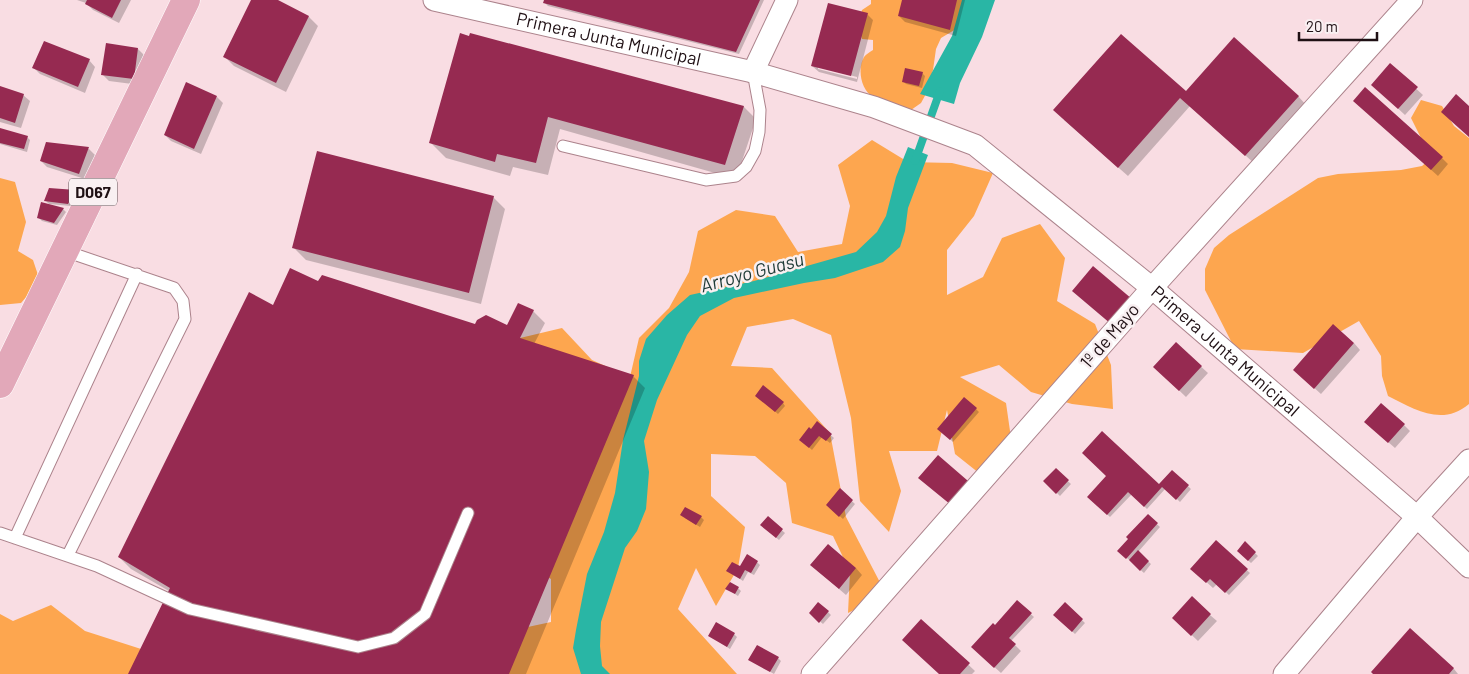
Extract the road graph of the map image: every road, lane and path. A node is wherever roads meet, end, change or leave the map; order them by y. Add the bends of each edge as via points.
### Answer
1 (186, 0) edge
2 (434, 0) edge
3 (787, 0) edge
4 (1412, 0) edge
5 (753, 72) junction
6 (563, 146) dead end
7 (65, 251) junction
8 (138, 274) junction
9 (1152, 288) junction
10 (0, 384) edge
11 (1469, 460) edge
12 (468, 513) dead end
13 (1416, 517) junction
14 (0, 533) edge
15 (15, 538) junction
16 (68, 555) junction
17 (1469, 567) edge
18 (812, 674) edge
19 (1284, 674) edge

1 - 7 main road, D067
2 - 5 street, Primera Junta Municipal
3 - 5 street
4 - 9 street, 1º de Mayo
5 - 6 lane via 760,110 759,132 755,151 746,167 736,176 706,180
5 - 9 street, Primera Junta Municipal via 874,108 975,144
7 - 8 lane
7 - 10 main road, D067
8 - 15 lane
8 - 16 lane via 174,288 184,301 185,319
9 - 13 street, Primera Junta Municipal
9 - 18 street, 1º de Mayo
11 - 13 street
12 - 16 lane via 425,614 394,638 358,647 190,609
13 - 17 street, Primera Junta Municipal
13 - 19 street
14 - 15 lane
15 - 16 lane

